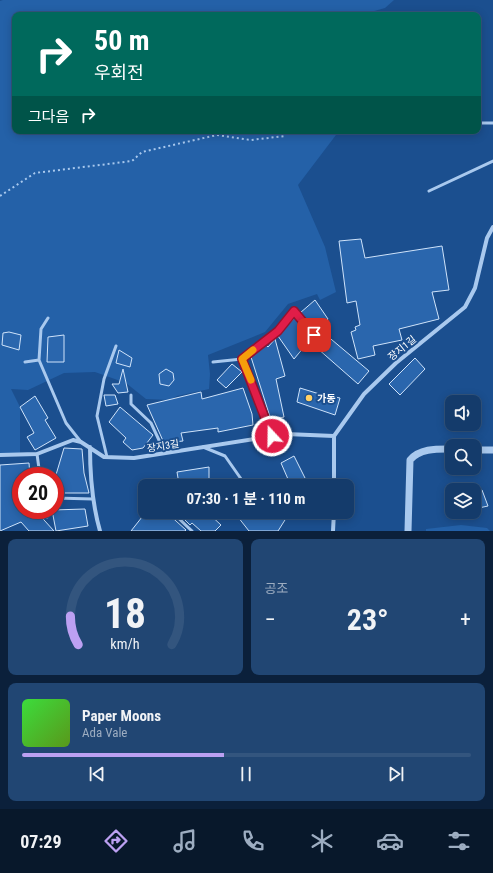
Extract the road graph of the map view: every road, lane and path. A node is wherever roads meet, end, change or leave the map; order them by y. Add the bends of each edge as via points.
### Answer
1 (481, 123) edge
2 (493, 123) edge
3 (284, 136) dead end
4 (493, 161) edge
5 (428, 191) dead end
6 (0, 196) edge
7 (493, 226) edge
8 (48, 318) dead end
9 (314, 335) dead end
10 (116, 346) dead end
11 (242, 359) junction
12 (39, 360) junction
13 (25, 362) dead end
14 (213, 362) dead end
15 (131, 395) dead end
16 (272, 436) junction
17 (334, 436) junction
18 (81, 442) junction
19 (203, 447) junction
20 (90, 448) junction
21 (445, 449) edge
22 (481, 450) edge
23 (493, 450) edge
24 (165, 453) junction
25 (37, 454) junction
26 (0, 455) edge
27 (107, 457) junction
28 (39, 467) edge
29 (241, 479) edge
30 (334, 479) edge
31 (64, 498) edge
32 (93, 499) junction
33 (179, 519) edge
34 (334, 519) edge
35 (100, 531) edge
36 (192, 531) edge
37 (333, 531) edge
38 (408, 531) edge

1 - 2 lane
3 - 6 path via 251,140 217,135 142,152 132,161 35,173
4 - 5 lane
7 - 17 street, 장지1길 via 487,238 475,288 465,308 396,363 364,394
8 - 12 lane via 41,329
9 - 11 lane via 294,311 278,331
10 - 27 lane via 104,379 97,416
11 - 14 lane
11 - 16 lane
12 - 13 lane
12 - 18 lane via 66,423
15 - 24 lane via 131,404 151,423
16 - 17 street, 장지3길
16 - 19 street, 장지3길
17 - 30 street
18 - 20 street, 장지3길
18 - 25 street via 73,440
19 - 24 street, 장지3길
19 - 29 lane via 225,456
20 - 27 street, 장지3길
20 - 32 street
21 - 38 street via 419,452 410,460
22 - 23 street
24 - 27 street, 장지3길 via 134,458
25 - 26 street
25 - 28 lane
31 - 32 lane
32 - 35 street
33 - 36 lane
34 - 37 street

